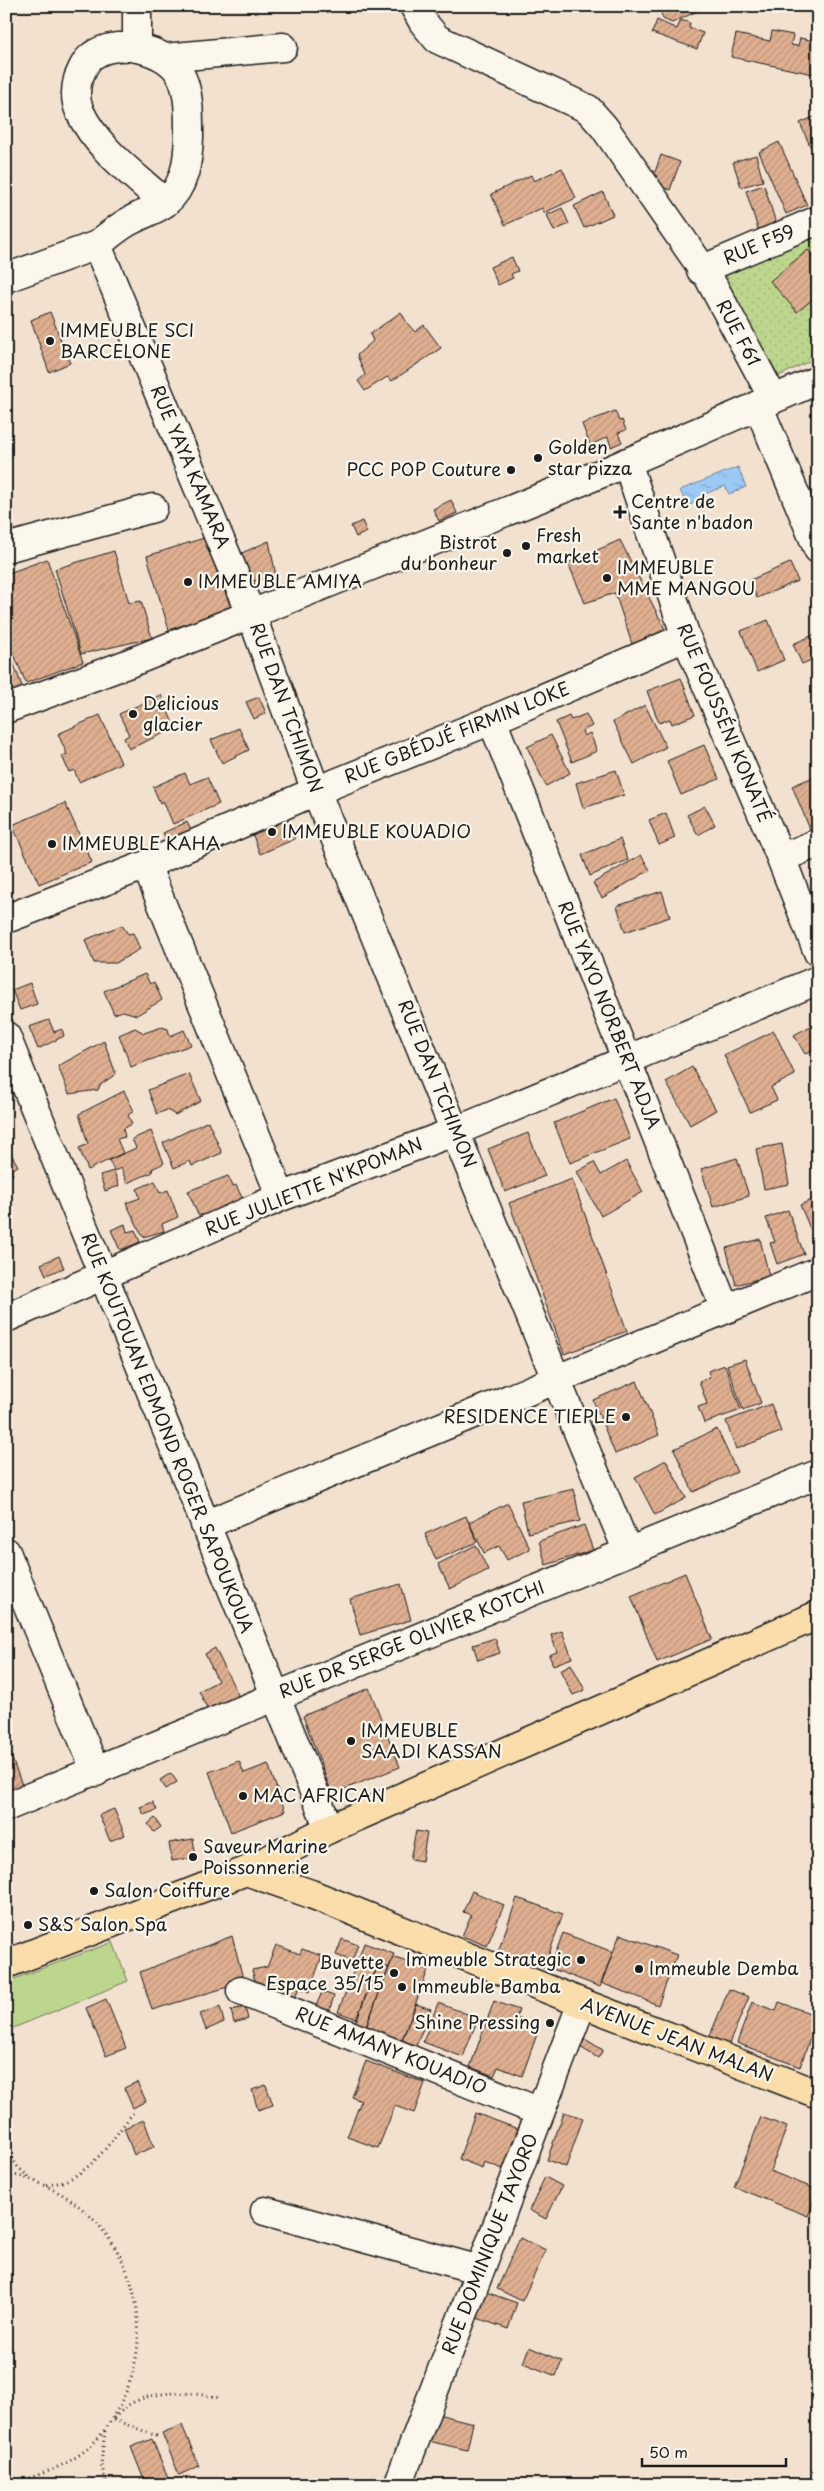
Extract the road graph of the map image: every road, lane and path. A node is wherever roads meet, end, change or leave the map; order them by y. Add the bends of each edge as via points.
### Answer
1 (137, 6) edge
2 (414, 6) edge
3 (137, 47) junction
4 (283, 47) dead end
5 (164, 58) junction
6 (165, 203) junction
7 (818, 220) edge
8 (97, 244) junction
9 (6, 258) edge
10 (6, 268) edge
11 (701, 270) junction
12 (6, 278) edge
13 (818, 380) edge
14 (765, 402) junction
15 (626, 462) junction
16 (153, 508) dead end
17 (6, 548) edge
18 (818, 549) edge
19 (251, 614) junction
20 (686, 636) junction
21 (6, 710) edge
22 (492, 720) junction
23 (316, 791) junction
24 (818, 843) edge
25 (781, 858) junction
26 (146, 866) junction
27 (6, 919) edge
28 (818, 952) edge
29 (818, 980) edge
30 (6, 1036) edge
31 (626, 1060) junction
32 (456, 1131) junction
33 (281, 1197) junction
34 (818, 1272) edge
35 (102, 1277) junction
36 (725, 1309) junction
37 (6, 1318) edge
38 (556, 1380) junction
39 (818, 1474) edge
40 (205, 1525) junction
41 (6, 1552) edge
42 (628, 1552) junction
43 (818, 1616) edge
44 (276, 1695) junction
45 (96, 1772) junction
46 (6, 1808) edge
47 (329, 1829) junction
48 (246, 1871) junction
49 (6, 1964) edge
50 (241, 1991) dead end
51 (582, 2003) junction
52 (818, 2094) edge
53 (540, 2112) junction
54 (133, 2113) dead end
55 (6, 2144) edge
56 (6, 2174) edge
57 (34, 2181) junction
58 (44, 2185) junction
59 (266, 2210) dead end
60 (480, 2270) junction
61 (220, 2398) dead end
62 (112, 2419) junction
63 (105, 2431) junction
64 (157, 2436) dead end
65 (8, 2485) edge
66 (107, 2485) edge
67 (398, 2485) edge

1 - 3 street
2 - 11 street, RUE F61 via 437,39 588,109 604,127
3 - 5 street
3 - 6 street via 110,48 91,56 81,71 75,91 79,111 94,135
4 - 5 street
5 - 6 street via 180,73 186,93 189,128 188,164 179,186
6 - 8 street via 127,222
7 - 11 street, RUE F59
8 - 12 street
8 - 19 street, RUE YAYA KAMARA
9 - 10 street via 11,260
11 - 14 street, RUE F61 via 709,278
13 - 14 street
14 - 15 street
14 - 18 street, RUE F61
15 - 19 street
15 - 20 street, RUE FOUSSÉNI KONATÉ
16 - 17 street
19 - 21 street
19 - 23 street, RUE DAN TCHIMON
20 - 22 street, RUE GBÉDJÉ FIRMIN LOKE
20 - 25 street, RUE FOUSSÉNI KONATÉ
22 - 23 street, RUE GBÉDJÉ FIRMIN LOKE
22 - 31 street, RUE YAYO NORBERT ADJA
23 - 26 street, RUE GBÉDJÉ FIRMIN LOKE
23 - 32 street, RUE DAN TCHIMON
24 - 25 street
25 - 28 street, RUE FOUSSÉNI KONATÉ
26 - 27 street, RUE GBÉDJÉ FIRMIN LOKE
26 - 33 street
29 - 31 street, RUE JULIETTE N'KPOMAN
30 - 35 street, RUE KOUTOUAN EDMOND ROGER SAPOUKOUA
31 - 32 street, RUE JULIETTE N'KPOMAN
31 - 36 street, RUE YAYO NORBERT ADJA
32 - 33 street, RUE JULIETTE N'KPOMAN
32 - 38 street, RUE DAN TCHIMON
33 - 35 street, RUE JULIETTE N'KPOMAN
34 - 36 street
35 - 37 street, RUE JULIETTE N'KPOMAN
35 - 40 street, RUE KOUTOUAN EDMOND ROGER SAPOUKOUA
36 - 38 street
38 - 40 street
38 - 42 street, RUE DAN TCHIMON
39 - 42 street, RUE DR SERGE OLIVIER KOTCHI
40 - 44 street, RUE KOUTOUAN EDMOND ROGER SAPOUKOUA
41 - 45 street
42 - 44 street, RUE DR SERGE OLIVIER KOTCHI
43 - 47 main road
44 - 45 street, RUE DR SERGE OLIVIER KOTCHI
44 - 47 street, RUE KOUTOUAN EDMOND ROGER SAPOUKOUA
45 - 46 street, RUE DR SERGE OLIVIER KOTCHI
47 - 48 main road
48 - 49 main road
48 - 51 main road, AVENUE JEAN MALAN via 312,1894
50 - 53 street, RUE AMANY KOUADIO
51 - 52 main road, AVENUE JEAN MALAN
51 - 53 street, RUE DOMINIQUE TAYORO
53 - 60 street, RUE DOMINIQUE TAYORO
54 - 58 path via 83,2173 66,2181
55 - 57 path via 13,2161
56 - 57 path
57 - 58 path
58 - 62 path via 78,2204 98,2222 128,2269 136,2299 138,2355 125,2397
59 - 60 street
60 - 67 street, RUE DOMINIQUE TAYORO
61 - 62 path via 195,2392 149,2398 130,2404
62 - 63 path
62 - 64 path
63 - 65 path via 70,2461
63 - 66 path via 102,2464

